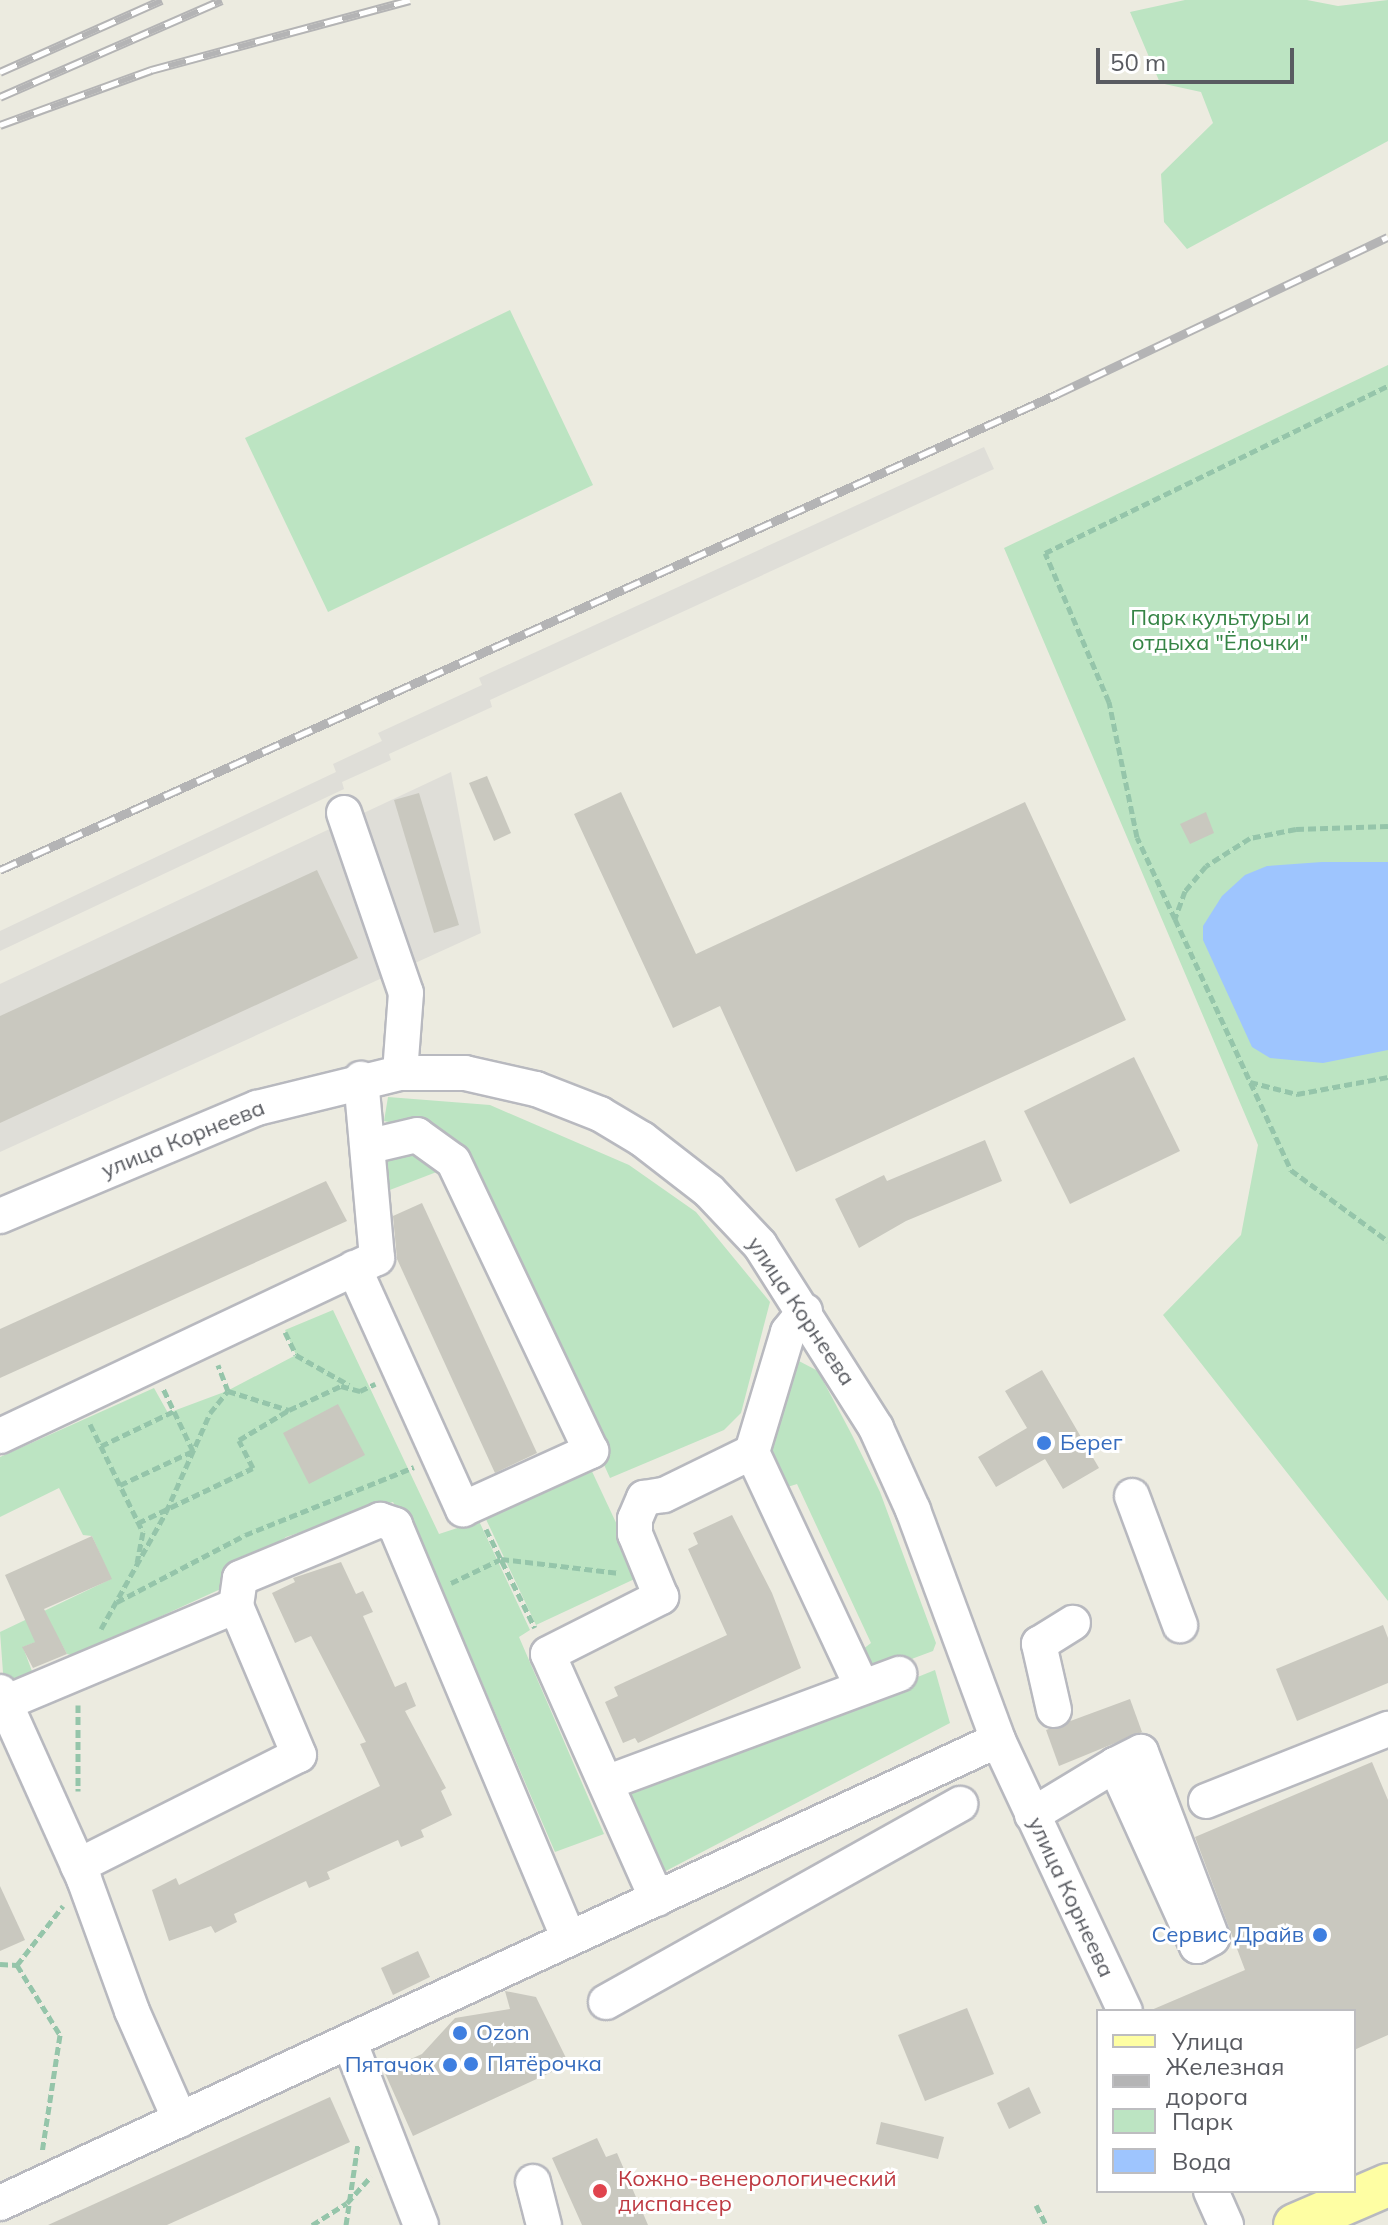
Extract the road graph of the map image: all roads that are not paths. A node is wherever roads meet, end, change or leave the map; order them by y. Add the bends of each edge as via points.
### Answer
1 (344, 813) dead end
2 (400, 1073) junction
3 (361, 1079) junction
4 (370, 1146) junction
5 (0, 1216) edge
6 (354, 1268) junction
7 (805, 1311) junction
8 (0, 1436) edge
9 (752, 1452) junction
10 (1132, 1496) dead end
11 (236, 1606) junction
12 (1073, 1623) dead end
13 (1180, 1625) dead end
14 (899, 1674) dead end
15 (862, 1687) junction
16 (2, 1700) edge
17 (1054, 1710) dead end
18 (1388, 1729) edge
19 (998, 1740) junction
20 (1115, 1765) junction
21 (606, 1783) junction
22 (1206, 1801) dead end
23 (960, 1804) dead end
24 (1032, 1815) junction
25 (81, 1872) junction
26 (657, 1899) junction
27 (569, 1939) junction
28 (606, 2002) dead end
29 (1124, 2009) edge
30 (350, 2043) junction
31 (180, 2120) junction
32 (533, 2182) dead end
33 (1388, 2185) edge
34 (1212, 2193) edge
35 (0, 2203) edge
36 (1388, 2217) edge
37 (421, 2225) edge
38 (544, 2225) edge
39 (1226, 2225) edge
40 (1295, 2225) edge
41 (1369, 2225) edge

1 - 2 street via 406,993
2 - 3 street, улица Корнеева
2 - 7 street, улица Корнеева via 483,1076 560,1097 617,1124 727,1208
3 - 4 street
3 - 5 street, улица Корнеева via 228,1119
4 - 6 street via 377,1258
4 - 6 street via 417,1135 453,1161 591,1451 463,1509
6 - 8 street
7 - 9 street via 788,1332
7 - 19 street, улица Корнеева via 902,1482
9 - 15 street
9 - 21 street via 664,1495 644,1498 635,1534 661,1597 548,1654
10 - 13 street
11 - 16 street
11 - 25 street via 299,1755
11 - 27 street via 240,1578 380,1520 395,1525
12 - 17 street via 1039,1644
14 - 15 street
15 - 21 street
16 - 25 street
18 - 22 street
19 - 24 street, улица Корнеева
19 - 26 street
20 - 20 street via 1141,1752 1212,1938 1197,1946
20 - 24 street
21 - 26 street
23 - 28 street
24 - 29 street, улица Корнеева
25 - 31 street via 132,2011
26 - 27 street
27 - 30 street
30 - 31 street
30 - 37 street
31 - 35 street
32 - 38 street
33 - 40 main road
34 - 39 street
36 - 41 main road

